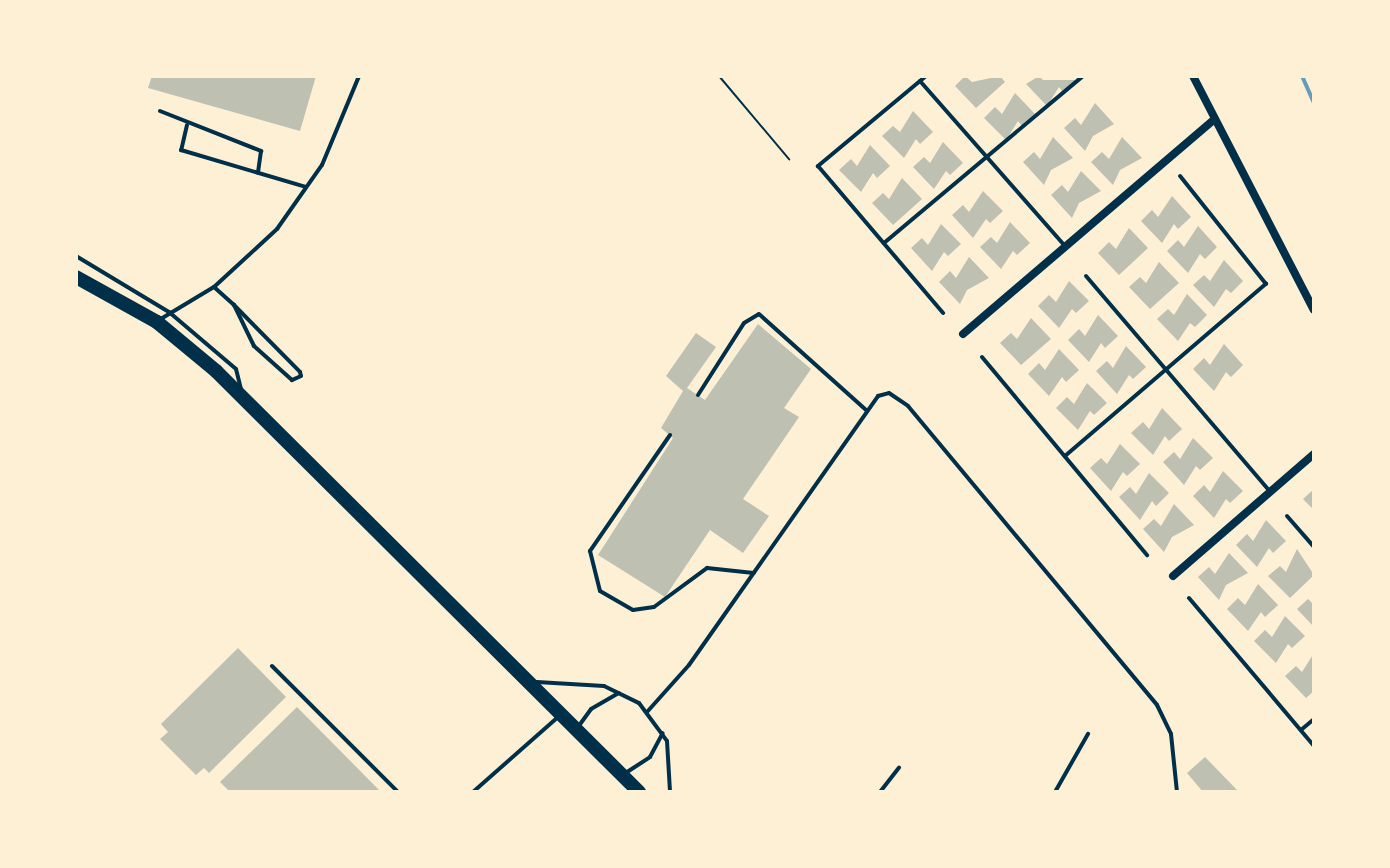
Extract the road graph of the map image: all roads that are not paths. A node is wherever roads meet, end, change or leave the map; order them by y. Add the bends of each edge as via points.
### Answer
1 (359, 76) edge
2 (926, 76) edge
3 (1083, 76) edge
4 (1193, 76) edge
5 (920, 81) junction
6 (160, 111) dead end
7 (1215, 119) junction
8 (187, 125) junction
9 (987, 157) junction
10 (258, 173) junction
11 (1180, 176) dead end
12 (306, 187) junction
13 (884, 243) junction
14 (1066, 247) junction
15 (76, 256) edge
16 (1086, 276) dead end
17 (76, 277) edge
18 (214, 287) junction
19 (234, 305) junction
20 (1314, 310) edge
21 (943, 313) dead end
22 (163, 317) junction
23 (963, 334) dead end
24 (982, 357) dead end
25 (1166, 370) junction
26 (698, 395) dead end
27 (867, 411) junction
28 (670, 435) dead end
29 (1314, 454) edge
30 (1065, 456) junction
31 (1270, 491) junction
32 (1287, 516) dead end
33 (1314, 547) edge
34 (1147, 555) dead end
35 (754, 573) junction
36 (1173, 576) dead end
37 (1189, 598) dead end
38 (272, 666) dead end
39 (528, 682) junction
40 (622, 692) junction
41 (647, 712) junction
42 (561, 715) junction
43 (1314, 719) edge
44 (1301, 730) junction
45 (577, 731) junction
46 (663, 732) junction
47 (1088, 734) dead end
48 (1314, 746) edge
49 (899, 768) dead end
50 (622, 775) junction
51 (398, 792) edge
52 (473, 792) edge
53 (639, 792) edge
54 (670, 792) edge
55 (880, 792) edge
56 (1055, 792) edge
57 (1177, 792) edge

1 - 12 lane
2 - 5 lane
3 - 9 lane
4 - 7 street
5 - 9 lane
5 - 13 lane via 818,166
6 - 8 lane
7 - 14 street
7 - 20 street
8 - 10 lane via 258,149
8 - 10 lane via 181,150
9 - 13 lane
9 - 14 lane
10 - 12 lane
11 - 25 lane via 1266,284
12 - 18 lane via 277,229
13 - 21 lane
14 - 23 street
15 - 22 lane
16 - 25 lane
17 - 22 main road
18 - 19 lane
18 - 22 lane
19 - 19 lane via 300,372 301,376 290,378 254,346
22 - 39 main road
24 - 30 lane
25 - 30 lane
25 - 31 lane
26 - 27 lane via 744,323 759,314
27 - 35 lane
27 - 57 lane via 883,392 908,406 1157,705 1171,734
28 - 35 lane via 590,551 600,591 633,610 654,607 707,568
29 - 31 street
30 - 34 lane
31 - 36 street
32 - 33 lane
35 - 41 lane
37 - 44 lane
38 - 51 lane
39 - 40 lane
39 - 42 main road
40 - 41 lane
40 - 45 lane via 591,709
41 - 46 lane
42 - 45 main road
42 - 52 lane
43 - 44 lane
44 - 48 lane
45 - 50 main road
46 - 50 lane via 644,764
46 - 54 lane
47 - 56 lane
49 - 55 lane
50 - 53 main road

